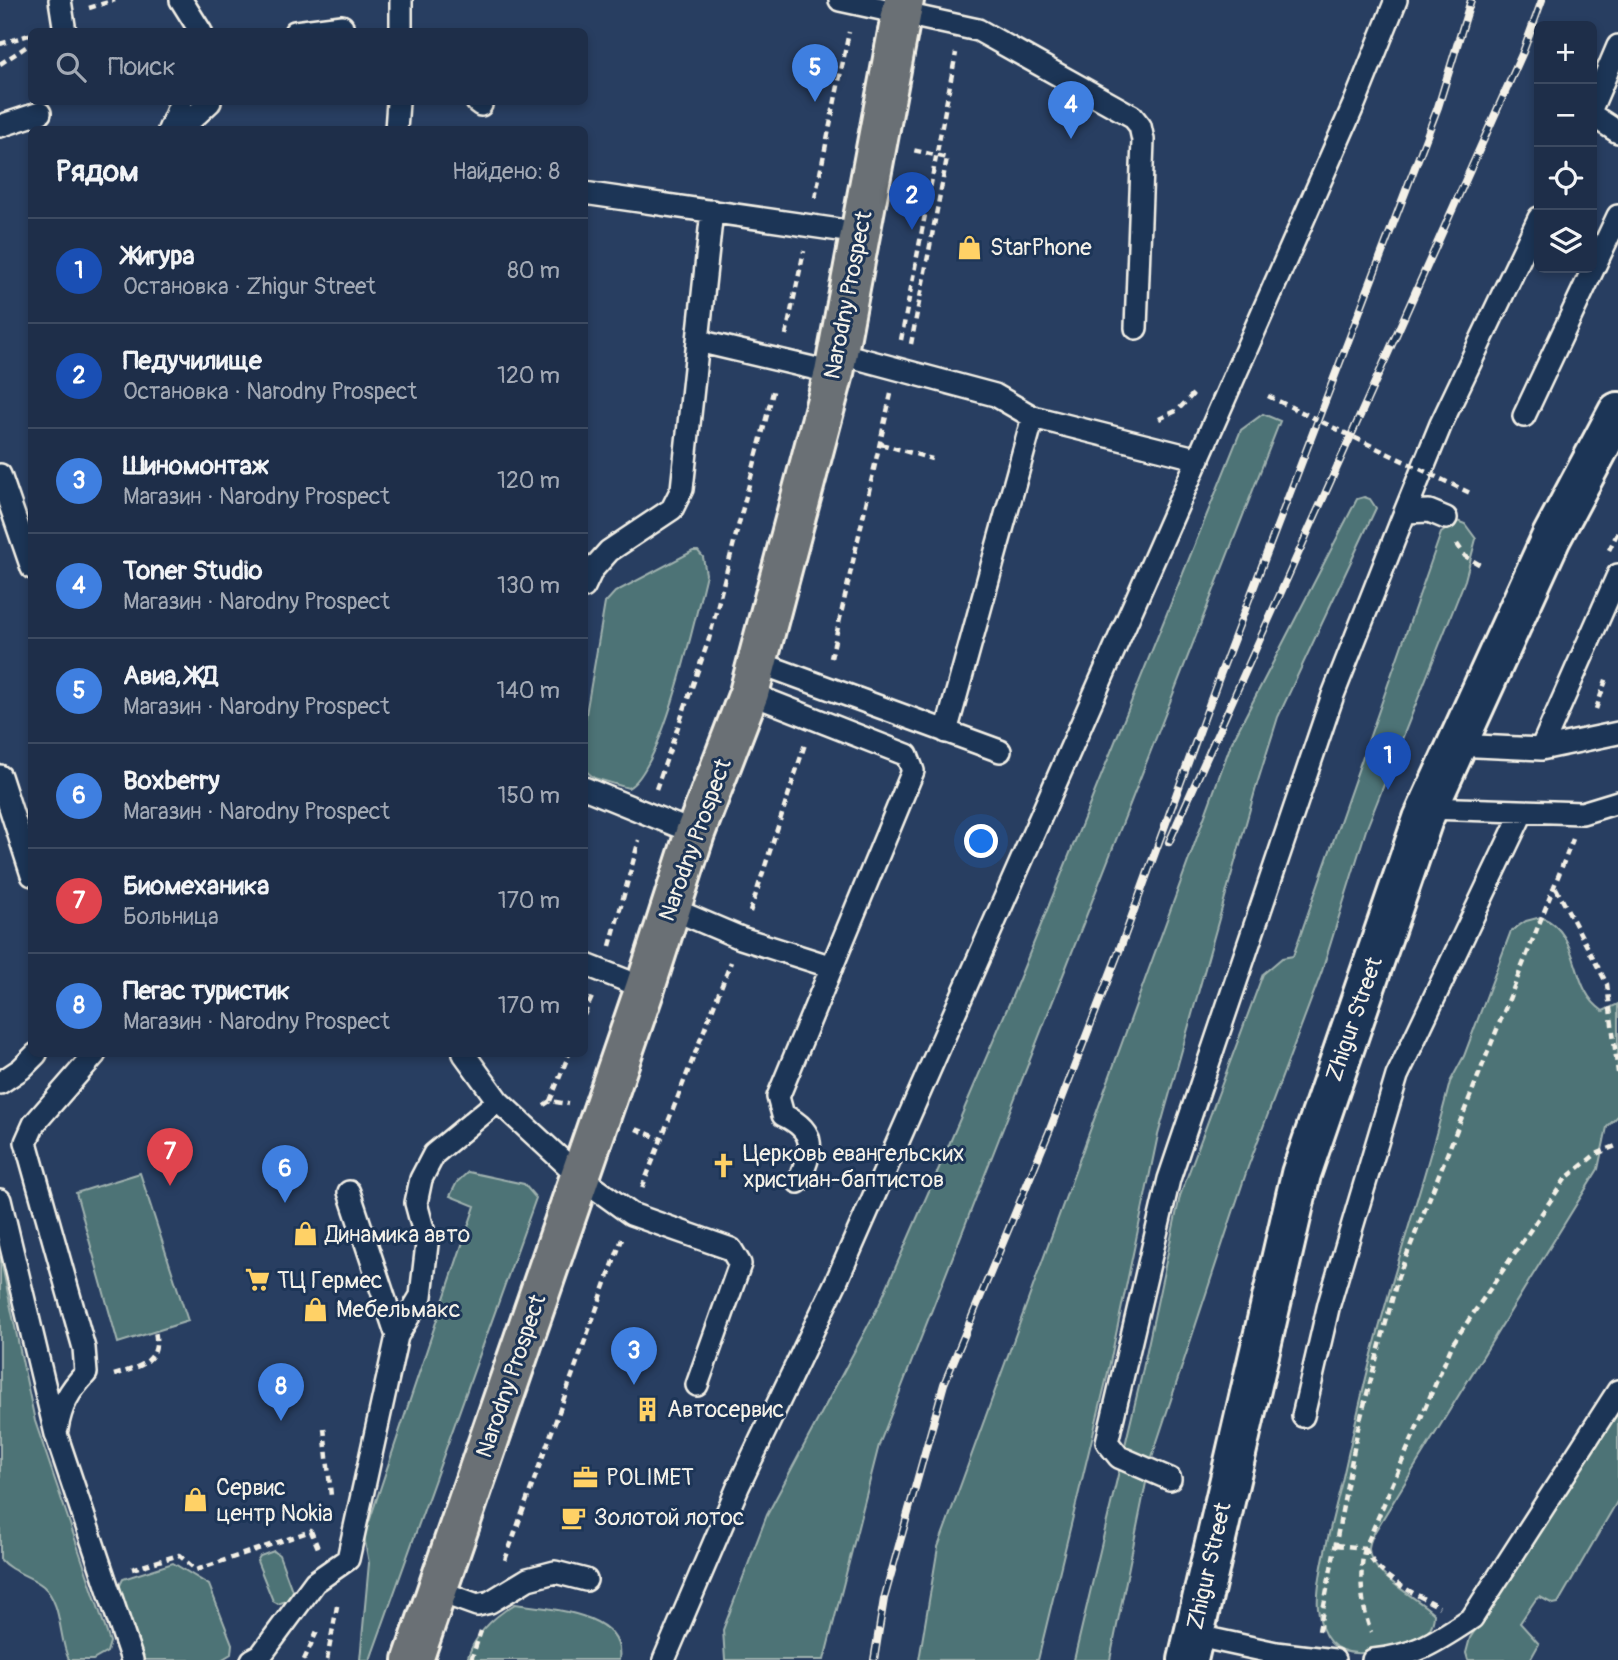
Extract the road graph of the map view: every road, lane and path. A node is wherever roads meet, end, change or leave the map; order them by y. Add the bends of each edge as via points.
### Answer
1 (60, 0) edge
2 (181, 0) edge
3 (401, 0) edge
4 (1396, 0) edge
5 (845, 1) edge
6 (902, 7) edge
7 (342, 26) dead end
8 (961, 26) junction
9 (64, 28) edge
10 (198, 28) edge
11 (326, 28) edge
12 (401, 28) edge
13 (28, 35) edge
14 (0, 44) edge
15 (28, 46) edge
16 (1618, 46) edge
17 (0, 64) edge
18 (1597, 95) edge
19 (180, 105) edge
20 (207, 105) edge
21 (398, 105) edge
22 (44, 115) edge
23 (1597, 118) edge
24 (0, 126) edge
25 (171, 126) edge
26 (184, 126) edge
27 (396, 126) edge
28 (1618, 132) edge
29 (947, 159) dead end
30 (588, 194) edge
31 (712, 211) junction
32 (1618, 216) edge
33 (810, 224) junction
34 (1534, 229) edge
35 (860, 233) junction
36 (1136, 328) dead end
37 (698, 341) junction
38 (910, 346) dead end
39 (781, 361) junction
40 (836, 363) junction
41 (895, 369) junction
42 (1268, 396) dead end
43 (1618, 412) edge
44 (1524, 416) dead end
45 (1033, 417) junction
46 (881, 444) junction
47 (1199, 458) junction
48 (932, 459) dead end
49 (0, 475) edge
50 (1472, 494) dead end
51 (1405, 512) junction
52 (1446, 518) dead end
53 (1618, 532) edge
54 (28, 556) edge
55 (1605, 557) dead end
56 (1618, 575) edge
57 (588, 578) edge
58 (1610, 667) dead end
59 (753, 677) junction
60 (824, 689) junction
61 (813, 719) junction
62 (946, 732) junction
63 (1618, 733) edge
64 (1586, 740) junction
65 (1455, 745) junction
66 (1541, 749) junction
67 (1000, 751) dead end
68 (0, 776) edge
69 (588, 790) edge
70 (1618, 802) edge
71 (1428, 808) junction
72 (1522, 813) junction
73 (1582, 813) junction
74 (647, 815) junction
75 (695, 833) junction
76 (28, 863) edge
77 (1556, 887) junction
78 (670, 908) junction
79 (741, 938) junction
80 (594, 967) edge
81 (832, 967) junction
82 (645, 988) junction
83 (33, 1057) edge
84 (92, 1057) edge
85 (466, 1057) edge
86 (568, 1057) edge
87 (1618, 1073) edge
88 (0, 1083) edge
89 (498, 1101) junction
90 (550, 1101) dead end
91 (1618, 1145) edge
92 (580, 1177) junction
93 (798, 1182) dead end
94 (349, 1192) dead end
95 (0, 1200) edge
96 (631, 1214) junction
97 (155, 1331) dead end
98 (397, 1336) junction
99 (697, 1385) dead end
100 (70, 1390) junction
101 (1618, 1391) edge
102 (1303, 1416) dead end
103 (324, 1428) dead end
104 (56, 1434) junction
105 (1170, 1479) dead end
106 (333, 1510) dead end
107 (311, 1531) dead end
108 (1336, 1545) junction
109 (1365, 1548) junction
110 (348, 1559) junction
111 (505, 1560) dead end
112 (127, 1570) dead end
113 (586, 1580) dead end
114 (438, 1591) junction
115 (1466, 1622) junction
116 (1191, 1648) edge
117 (1276, 1656) edge
118 (1324, 1659) edge
119 (132, 1660) edge
120 (252, 1660) edge
121 (327, 1660) edge
122 (413, 1660) edge
123 (664, 1660) edge
124 (1377, 1660) edge

1 - 9 lane
2 - 10 lane
3 - 12 lane
4 - 47 lane
5 - 6 lane
5 - 33 path
6 - 8 lane
6 - 35 main road, Narodny Prospect
7 - 11 lane
8 - 36 lane via 978,30 1132,116 1140,126
8 - 41 path
13 - 14 path
15 - 17 path
16 - 18 lane
19 - 25 lane
20 - 26 lane
21 - 27 lane
22 - 24 lane
23 - 28 lane
29 - 38 path
30 - 31 lane
31 - 33 lane
31 - 37 lane
32 - 44 lane
33 - 35 lane
33 - 39 path
34 - 51 lane via 1441,424
35 - 40 main road, Narodny Prospect
37 - 39 lane
37 - 57 lane via 682,489 672,509 609,551
39 - 40 lane
39 - 74 path via 709,639
40 - 41 lane
40 - 59 main road, Narodny Prospect
41 - 45 lane via 995,395
41 - 46 path
42 - 50 path, bridge
43 - 65 main road, Zhigur Street via 1551,538
45 - 47 lane
45 - 62 lane
46 - 48 path
46 - 60 path
47 - 123 lane via 832,1292 738,1487
49 - 54 lane
51 - 52 lane via 1429,511
51 - 105 lane via 1333,695 1169,1179 1107,1442 1119,1457
53 - 55 path
56 - 66 lane
58 - 64 path
59 - 60 lane
59 - 61 lane
59 - 75 main road, Narodny Prospect
60 - 62 lane
61 - 79 path
61 - 81 lane via 907,755 913,771
62 - 67 lane
63 - 64 lane
64 - 66 lane
65 - 66 lane
65 - 71 main road, Zhigur Street
68 - 76 lane
69 - 74 lane
70 - 73 lane
71 - 72 lane
71 - 116 main road, Zhigur Street via 1301,1174
72 - 73 lane
72 - 102 lane via 1397,1076 1329,1304
73 - 77 path
74 - 75 lane
74 - 80 path
75 - 78 main road, Narodny Prospect
77 - 87 path via 1607,984
77 - 108 path via 1398,1278 1358,1427
78 - 79 lane
78 - 82 main road, Narodny Prospect
79 - 81 lane
79 - 96 path
80 - 82 lane
81 - 93 lane via 778,1097 783,1115 798,1122 810,1139 810,1156
82 - 92 main road, Narodny Prospect
83 - 88 lane
84 - 100 lane via 34,1124 26,1142 84,1348 86,1373
85 - 89 lane
86 - 90 path
89 - 92 lane
89 - 98 lane via 434,1154 425,1168 416,1203 427,1244 421,1296
91 - 109 path via 1596,1154 1566,1178 1453,1343
92 - 96 lane
92 - 114 main road, Narodny Prospect
94 - 98 lane
95 - 104 lane
96 - 99 lane via 731,1249 740,1264
96 - 111 path
97 - 100 path via 158,1345 145,1365
98 - 110 lane
100 - 104 lane
101 - 115 lane
103 - 106 path
104 - 119 lane
107 - 112 path via 196,1570 179,1555
108 - 109 path
108 - 118 path
109 - 115 path via 1390,1580
109 - 124 path via 1366,1619
110 - 120 lane via 315,1582 261,1655
110 - 121 path
113 - 114 lane via 555,1572 528,1579 477,1605
114 - 122 main road, Narodny Prospect
115 - 124 lane via 1438,1642 1404,1657
116 - 117 lane
117 - 118 lane

